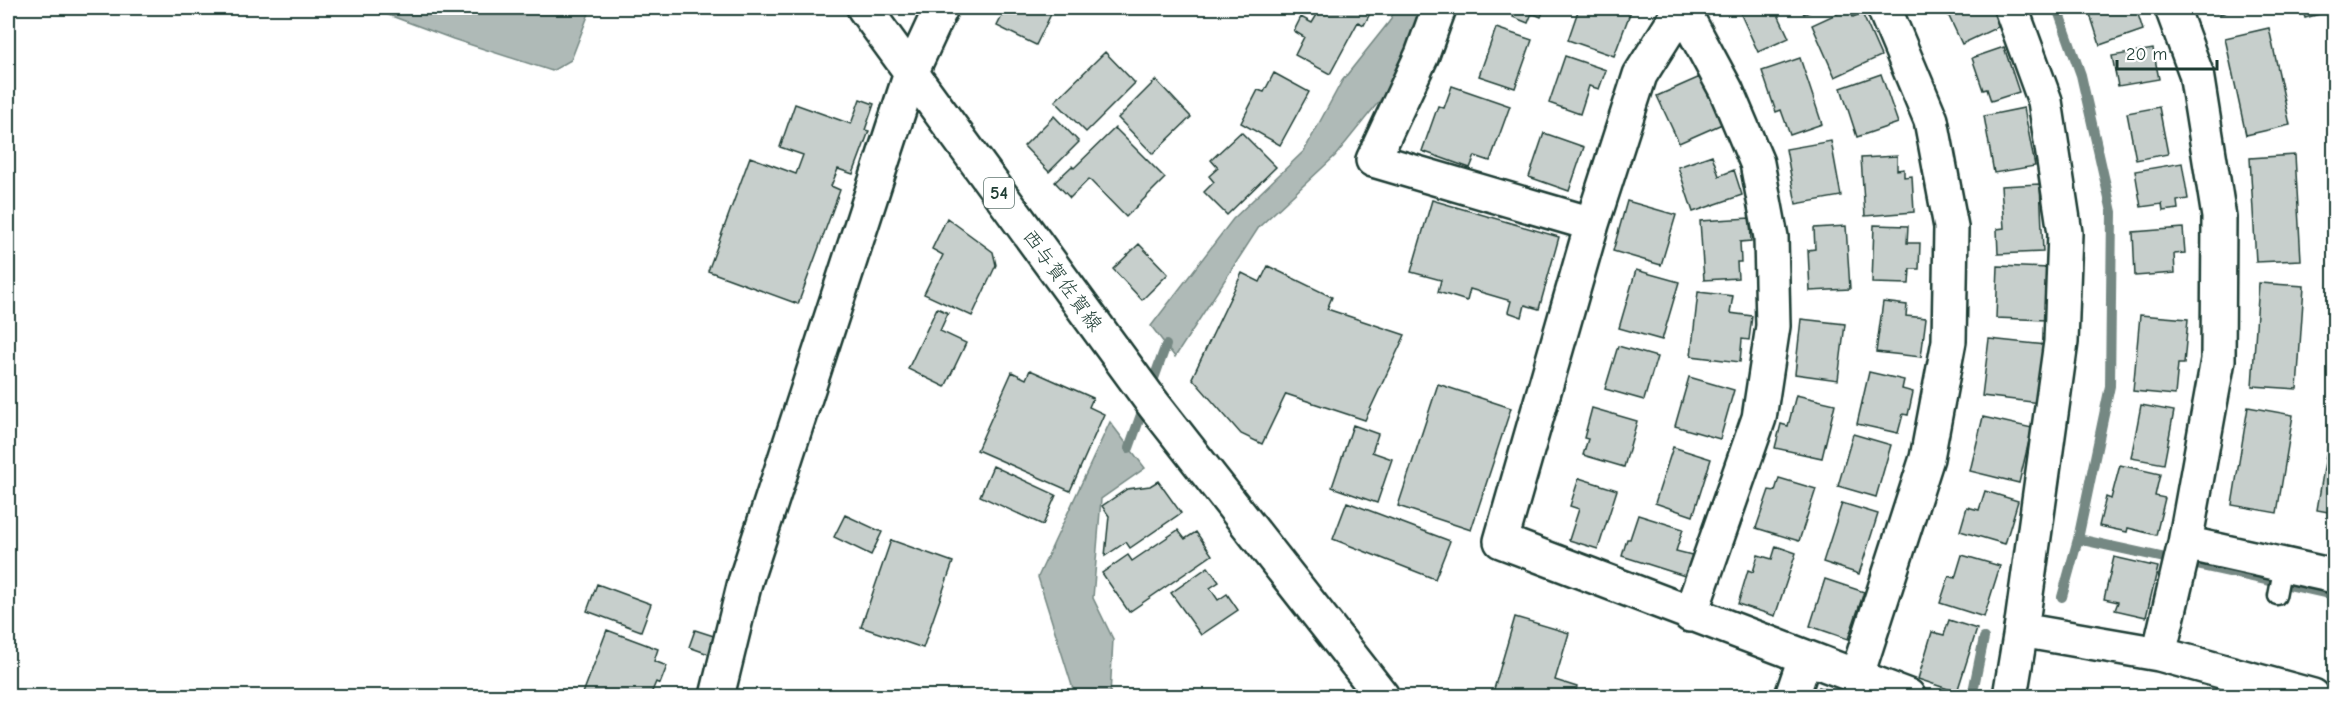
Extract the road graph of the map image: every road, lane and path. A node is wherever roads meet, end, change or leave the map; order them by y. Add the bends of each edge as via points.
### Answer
1 (864, 8) edge
2 (941, 8) edge
3 (1439, 8) edge
4 (1682, 8) edge
5 (1884, 8) edge
6 (2011, 8) edge
7 (2172, 8) edge
8 (911, 73) junction
9 (1592, 224) junction
10 (2182, 555) junction
11 (2334, 576) edge
12 (1690, 615) junction
13 (2021, 630) junction
14 (2159, 654) junction
15 (1805, 658) junction
16 (1856, 678) junction
17 (1897, 695) edge
18 (717, 696) edge
19 (1382, 696) edge
20 (1792, 696) edge
21 (2010, 696) edge
22 (2313, 696) edge

1 - 8 street, 西与賀佐賀線 / 54
2 - 8 street
3 - 9 street via 1422,55 1372,160
4 - 9 street via 1640,75
4 - 12 street via 1757,163 1771,237 1773,326 1759,418
5 - 16 street via 1931,120 1951,227 1949,341 1927,458
6 - 13 street via 2045,101 2065,233 2061,342
7 - 10 street via 2196,73 2219,216 2218,360
8 - 18 street via 745,582
8 - 19 street, 西与賀佐賀線 / 54 via 1154,405
9 - 12 street via 1501,542
10 - 11 street via 2280,580
10 - 14 street
12 - 15 street
13 - 14 street
13 - 21 street
14 - 22 street
15 - 16 street
15 - 20 street
16 - 17 street

